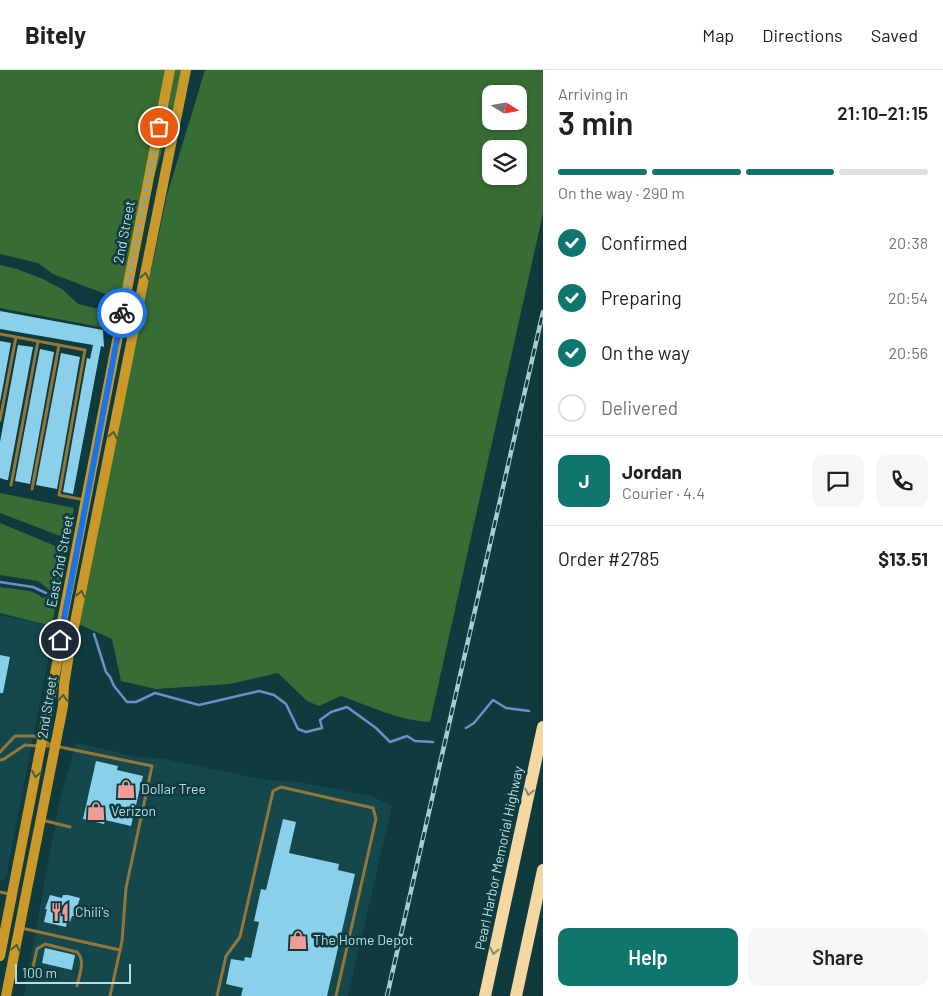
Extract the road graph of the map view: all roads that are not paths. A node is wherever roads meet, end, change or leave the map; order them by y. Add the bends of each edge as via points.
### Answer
1 (170, 70) edge
2 (186, 70) edge
3 (0, 334) edge
4 (16, 337) junction
5 (38, 341) junction
6 (59, 345) junction
7 (0, 420) edge
8 (11, 485) dead end
9 (88, 487) joint
10 (32, 489) dead end
11 (86, 500) junction
12 (60, 640) joint
13 (543, 727) edge
14 (42, 743) junction
15 (55, 746) junction
16 (0, 752) edge
17 (0, 760) edge
18 (40, 819) junction
19 (70, 827) dead end
20 (543, 870) edge
21 (0, 892) edge
22 (12, 895) junction
23 (20, 928) junction
24 (120, 950) junction
25 (0, 956) edge
26 (31, 976) dead end
27 (77, 986) dead end
28 (6, 996) edge
29 (110, 996) edge
30 (217, 996) edge
31 (336, 996) edge
32 (485, 996) edge
33 (516, 996) edge

1 - 9 street, 2nd Street
15 -> 2 street, 2nd Street via 70,649
3 - 4 lane
4 - 5 lane
4 - 7 lane
5 - 6 lane
5 - 8 lane
6 - 10 lane
6 - 11 lane via 84,350 59,495
9 - 11 street, East 2nd Street
11 - 12 street, East 2nd Street
12 - 14 street, 2nd Street
13 -> 32 highway, Pearl Harbor Memorial Highway
14 - 15 lane
14 - 16 lane via 34,736 15,736
14 - 17 lane via 25,745
14 -> 22 street, 2nd Street
15 - 18 street, 2nd Street
15 - 24 lane via 152,766 126,888
18 - 19 lane
18 - 23 street, 2nd Street
20 - 33 highway
21 - 22 lane
22 - 25 street, 2nd Street
23 - 24 lane
28 -> 23 street, 2nd Street
24 - 29 lane
26 - 27 lane via 37,949 46,944 80,955 82,963
30 - 31 lane via 226,956 240,936 273,791 281,787 373,808 375,814

